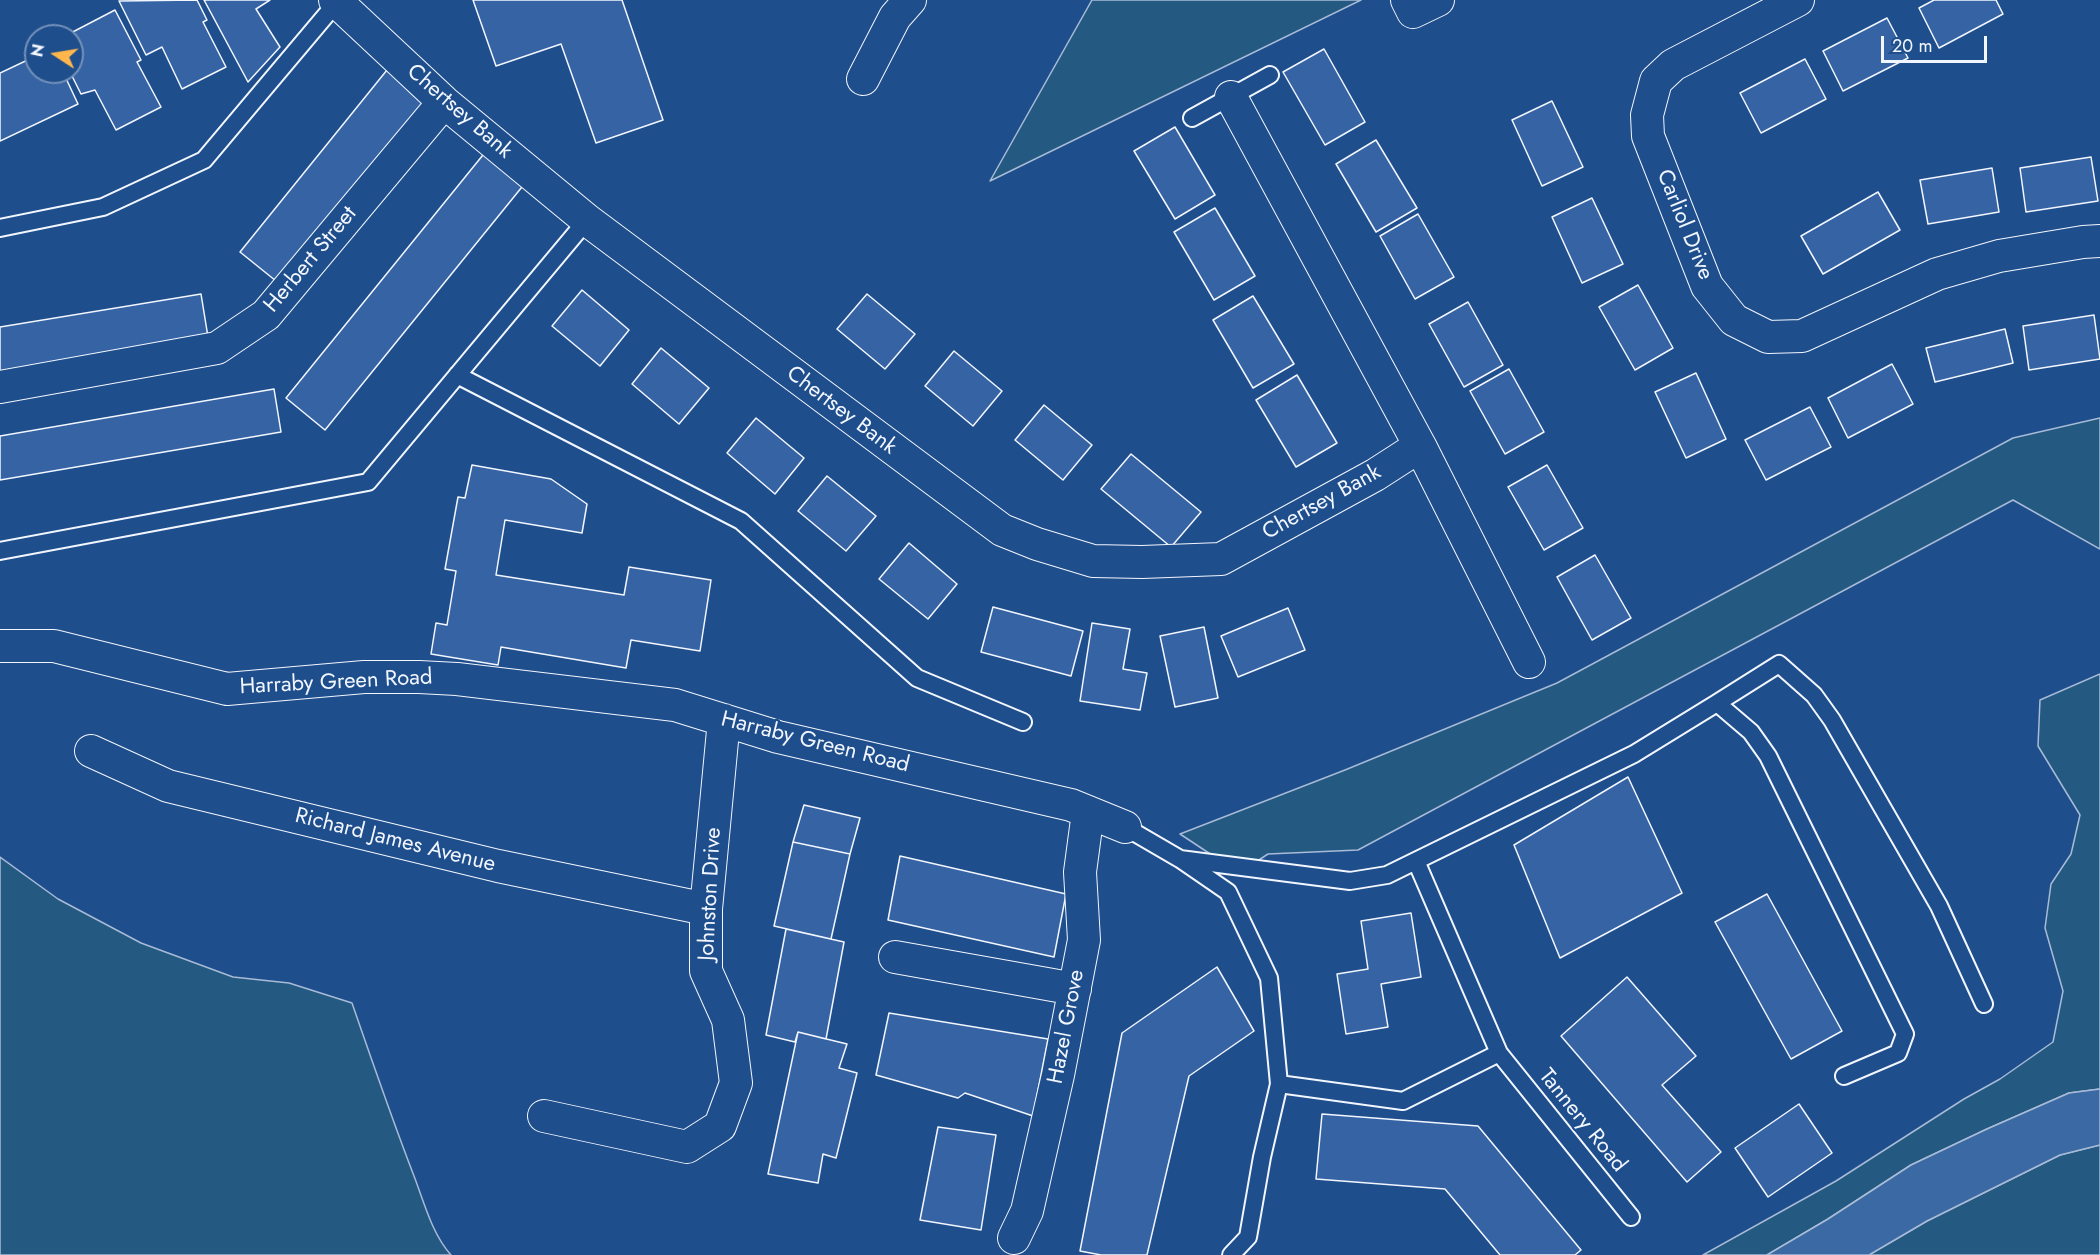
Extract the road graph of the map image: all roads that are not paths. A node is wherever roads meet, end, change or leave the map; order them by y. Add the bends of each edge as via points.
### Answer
1 (910, 0) edge
2 (1407, 0) edge
3 (1438, 0) edge
4 (1798, 0) edge
5 (336, 1) edge
6 (1270, 75) dead end
7 (863, 79) dead end
8 (1231, 97) junction
9 (444, 102) junction
10 (1192, 118) dead end
11 (587, 220) junction
12 (0, 228) edge
13 (2100, 242) edge
14 (457, 375) junction
15 (0, 387) edge
16 (1420, 446) junction
17 (0, 552) edge
18 (0, 646) edge
19 (1529, 662) dead end
20 (1717, 703) junction
21 (724, 720) junction
22 (1023, 722) dead end
23 (91, 751) dead end
24 (1088, 812) junction
25 (1125, 827) joint
26 (1180, 859) junction
27 (1416, 861) junction
28 (706, 909) junction
29 (895, 957) dead end
30 (1075, 989) junction
31 (1984, 1004) dead end
32 (1498, 1053) junction
33 (1844, 1076) dead end
34 (1279, 1084) junction
35 (544, 1116) dead end
36 (1631, 1217) dead end
37 (1014, 1238) dead end
38 (1232, 1255) edge

1 - 7 street via 895,17
2 - 3 street via 1413,12
4 - 13 street, Carliol Drive via 1673,65 1656,81 1647,115 1648,136 1707,286 1734,320 1768,337 1802,336 1937,274 1999,256
5 - 9 street, Chertsey Bank
5 - 12 lane via 204,160 103,207
6 - 8 lane
8 - 10 lane
8 - 16 street
9 - 11 street, Chertsey Bank
9 - 15 street, Herbert Street via 266,315 218,348
11 - 14 lane
11 - 16 street, Chertsey Bank via 1002,530 1093,561 1221,559
14 - 17 lane via 368,482
14 - 22 lane via 741,521 917,678
16 - 19 street
18 - 21 street, Harraby Green Road via 54,646 227,689 364,677 457,679 675,705
20 - 27 lane via 1634,754
20 - 31 lane via 1779,664 1814,695 1939,906
20 - 33 lane via 1751,732 1768,756 1905,1034 1898,1053
21 - 24 street, Harraby Green Road via 778,737
21 - 28 street, Johnston Drive
23 - 28 street, Richard James Avenue via 168,786 498,866
24 - 25 street, Harraby Green Road
24 - 30 street, Hazel Grove via 1080,872 1084,940
25 - 26 lane, Harraby Green Road
26 - 27 lane via 1350,881 1387,875
26 - 34 lane, Harraby Green Road via 1228,892 1269,978
27 - 32 lane, Tannery Road
28 - 35 street, Johnston Drive via 706,971 728,1020 736,1083 720,1126 687,1147
29 - 30 street
30 - 37 street, Hazel Grove via 1027,1211
32 - 34 lane via 1403,1101
32 - 36 lane, Tannery Road
34 - 38 lane, Harraby Green Road via 1248,1238

